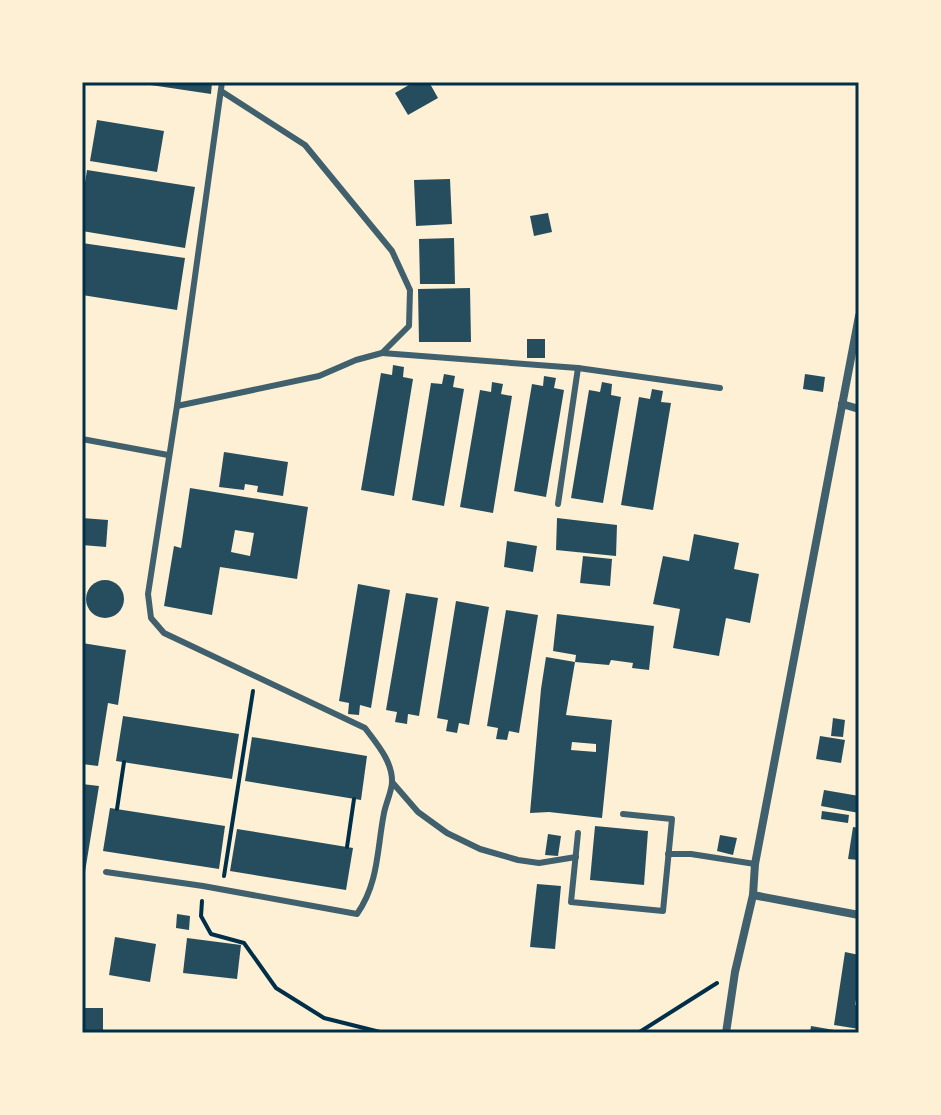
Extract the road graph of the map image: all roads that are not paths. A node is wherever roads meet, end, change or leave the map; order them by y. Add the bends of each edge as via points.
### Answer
1 (222, 82) edge
2 (221, 91) junction
3 (859, 316) edge
4 (382, 353) junction
5 (578, 368) junction
6 (720, 388) dead end
7 (842, 404) junction
8 (177, 406) junction
9 (859, 409) edge
10 (82, 439) edge
11 (168, 455) junction
12 (558, 504) dead end
13 (392, 782) junction
14 (623, 814) dead end
15 (578, 833) dead end
16 (668, 854) junction
17 (576, 857) junction
18 (755, 864) junction
19 (106, 872) dead end
20 (753, 895) junction
21 (859, 915) edge
22 (726, 1033) edge

1 - 2 lane
2 - 4 lane via 305,145 392,251 410,290 409,326
2 - 8 lane
3 - 7 street
4 - 5 lane
4 - 8 lane via 319,376
5 - 6 lane
5 - 12 lane
7 - 9 street
7 - 18 street
8 - 11 lane
10 - 11 lane
11 - 13 lane via 148,594 151,618 164,633 365,728 385,755
13 - 17 lane via 418,812 480,849 539,863
13 - 19 lane via 378,860 357,914
14 - 16 lane via 672,819
15 - 17 lane
16 - 17 lane via 663,911 571,902
16 - 18 lane
18 - 20 street
20 - 21 street
20 - 22 street

